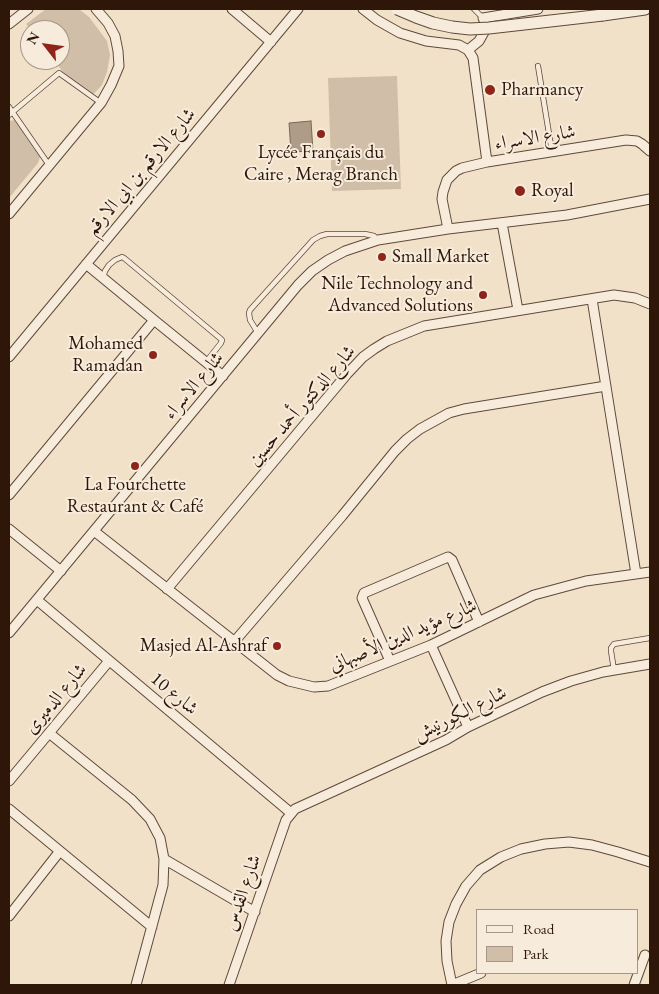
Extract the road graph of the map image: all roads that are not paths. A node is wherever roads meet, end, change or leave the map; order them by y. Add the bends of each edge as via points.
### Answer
1 (28, 9) edge
2 (96, 9) edge
3 (232, 9) edge
4 (298, 9) edge
5 (363, 9) edge
6 (397, 9) edge
7 (474, 9) edge
8 (538, 9) edge
9 (645, 9) edge
10 (485, 17) junction
11 (9, 24) edge
12 (271, 42) junction
13 (468, 50) junction
14 (538, 66) dead end
15 (101, 103) junction
16 (9, 106) edge
17 (11, 113) edge
18 (650, 151) edge
19 (552, 152) junction
20 (487, 162) junction
21 (50, 165) junction
22 (650, 199) edge
23 (9, 214) edge
24 (502, 223) junction
25 (448, 229) junction
26 (378, 240) junction
27 (86, 264) junction
28 (103, 278) junction
29 (592, 299) junction
30 (650, 304) edge
31 (518, 310) junction
32 (154, 320) junction
33 (258, 334) junction
34 (9, 357) edge
35 (206, 362) junction
36 (223, 376) junction
37 (606, 386) junction
38 (9, 495) edge
39 (9, 530) edge
40 (94, 531) junction
41 (60, 571) junction
42 (650, 572) edge
43 (636, 574) junction
44 (167, 589) junction
45 (37, 600) junction
46 (479, 622) junction
47 (9, 634) edge
48 (650, 638) edge
49 (234, 642) junction
50 (431, 645) junction
51 (109, 661) junction
52 (390, 661) junction
53 (650, 664) edge
54 (614, 670) junction
55 (468, 727) junction
56 (49, 733) junction
57 (9, 782) edge
58 (9, 809) edge
59 (291, 813) junction
60 (60, 851) junction
61 (164, 859) junction
62 (650, 862) edge
63 (255, 912) junction
64 (9, 916) edge
65 (152, 927) junction
66 (644, 955) edge
67 (639, 970) edge
68 (479, 974) edge
69 (136, 985) edge
70 (228, 985) edge
71 (452, 985) edge

1 - 11 street
2 - 15 street via 115,36 119,66
3 - 12 street
4 - 12 street, شارع الارقم بن ابي الارقم
5 - 13 street via 400,33 426,41 459,45
6 - 9 street, bridge via 433,23 470,29
7 - 10 lane
8 - 10 street
10 - 13 street via 482,37
12 - 27 street, شارع الارقم بن ابي الارقم
13 - 20 street via 473,58
14 - 19 lane
15 - 17 lane via 59,73
15 - 21 street
16 - 17 lane
17 - 21 lane
18 - 19 street, شارع الاسراء via 642,144 626,140
19 - 20 street, شارع الاسراء
20 - 25 street, شارع الاسراء via 462,168 447,180 442,199
21 - 23 street
22 - 24 street, شارع الاسراء via 567,216
24 - 25 street, شارع الاسراء
24 - 31 street
25 - 26 street, شارع الاسراء
26 - 33 street, شارع الاسراء via 345,251 312,271
26 - 33 lane via 366,234 328,234 313,240 250,310 250,320
27 - 28 street
27 - 34 street, شارع الارقم بن ابي الارقم
28 - 32 street
28 - 35 lane via 109,265 124,258 221,338 221,343
29 - 30 street, شارع الدكتور أحمد حسين via 614,295
29 - 31 street, شارع الدكتور أحمد حسين
29 - 37 street
31 - 44 street, شارع الدكتور أحمد حسين via 424,326 374,349 347,374
32 - 35 street
32 - 38 street
33 - 36 street, شارع الاسراء
35 - 36 street
36 - 40 street, شارع الاسراء
37 - 43 street
37 - 49 street via 464,409 449,413 420,429 395,451
39 - 41 street
40 - 41 street, شارع الاسراء
40 - 44 street, شارع مؤيد الدين الأصبهاني
41 - 45 street, شارع الاسراء
42 - 43 street, شارع مؤيد الدين الأصبهاني
43 - 46 street, شارع مؤيد الدين الأصبهاني via 586,581 534,595
44 - 49 street, شارع مؤيد الدين الأصبهاني
45 - 47 street, شارع الاسراء
45 - 51 street, شارع 10
46 - 50 street, شارع مؤيد الدين الأصبهاني
46 - 52 street via 448,557 364,593 362,598
48 - 54 lane via 614,644 611,648
49 - 52 street, شارع مؤيد الدين الأصبهاني via 277,675 314,686 328,686
50 - 52 street, شارع مؤيد الدين الأصبهاني
50 - 55 street
51 - 56 street, شارع الدميرى
51 - 59 street, شارع 10
53 - 54 street, شارع الكورنيش
54 - 55 street, شارع الكورنيش via 550,689
55 - 59 street, شارع الكورنيش
56 - 57 street, شارع الدميرى
56 - 61 street via 132,800 150,819 160,838
58 - 60 street
59 - 63 street, شارع القدس
60 - 64 street
60 - 65 street
61 - 63 street
61 - 65 street via 163,885
62 - 71 street via 592,845 569,842 521,849 502,856 480,870 466,886 449,922 446,942
63 - 70 street, شارع القدس
65 - 69 street
66 - 67 street
68 - 71 street

